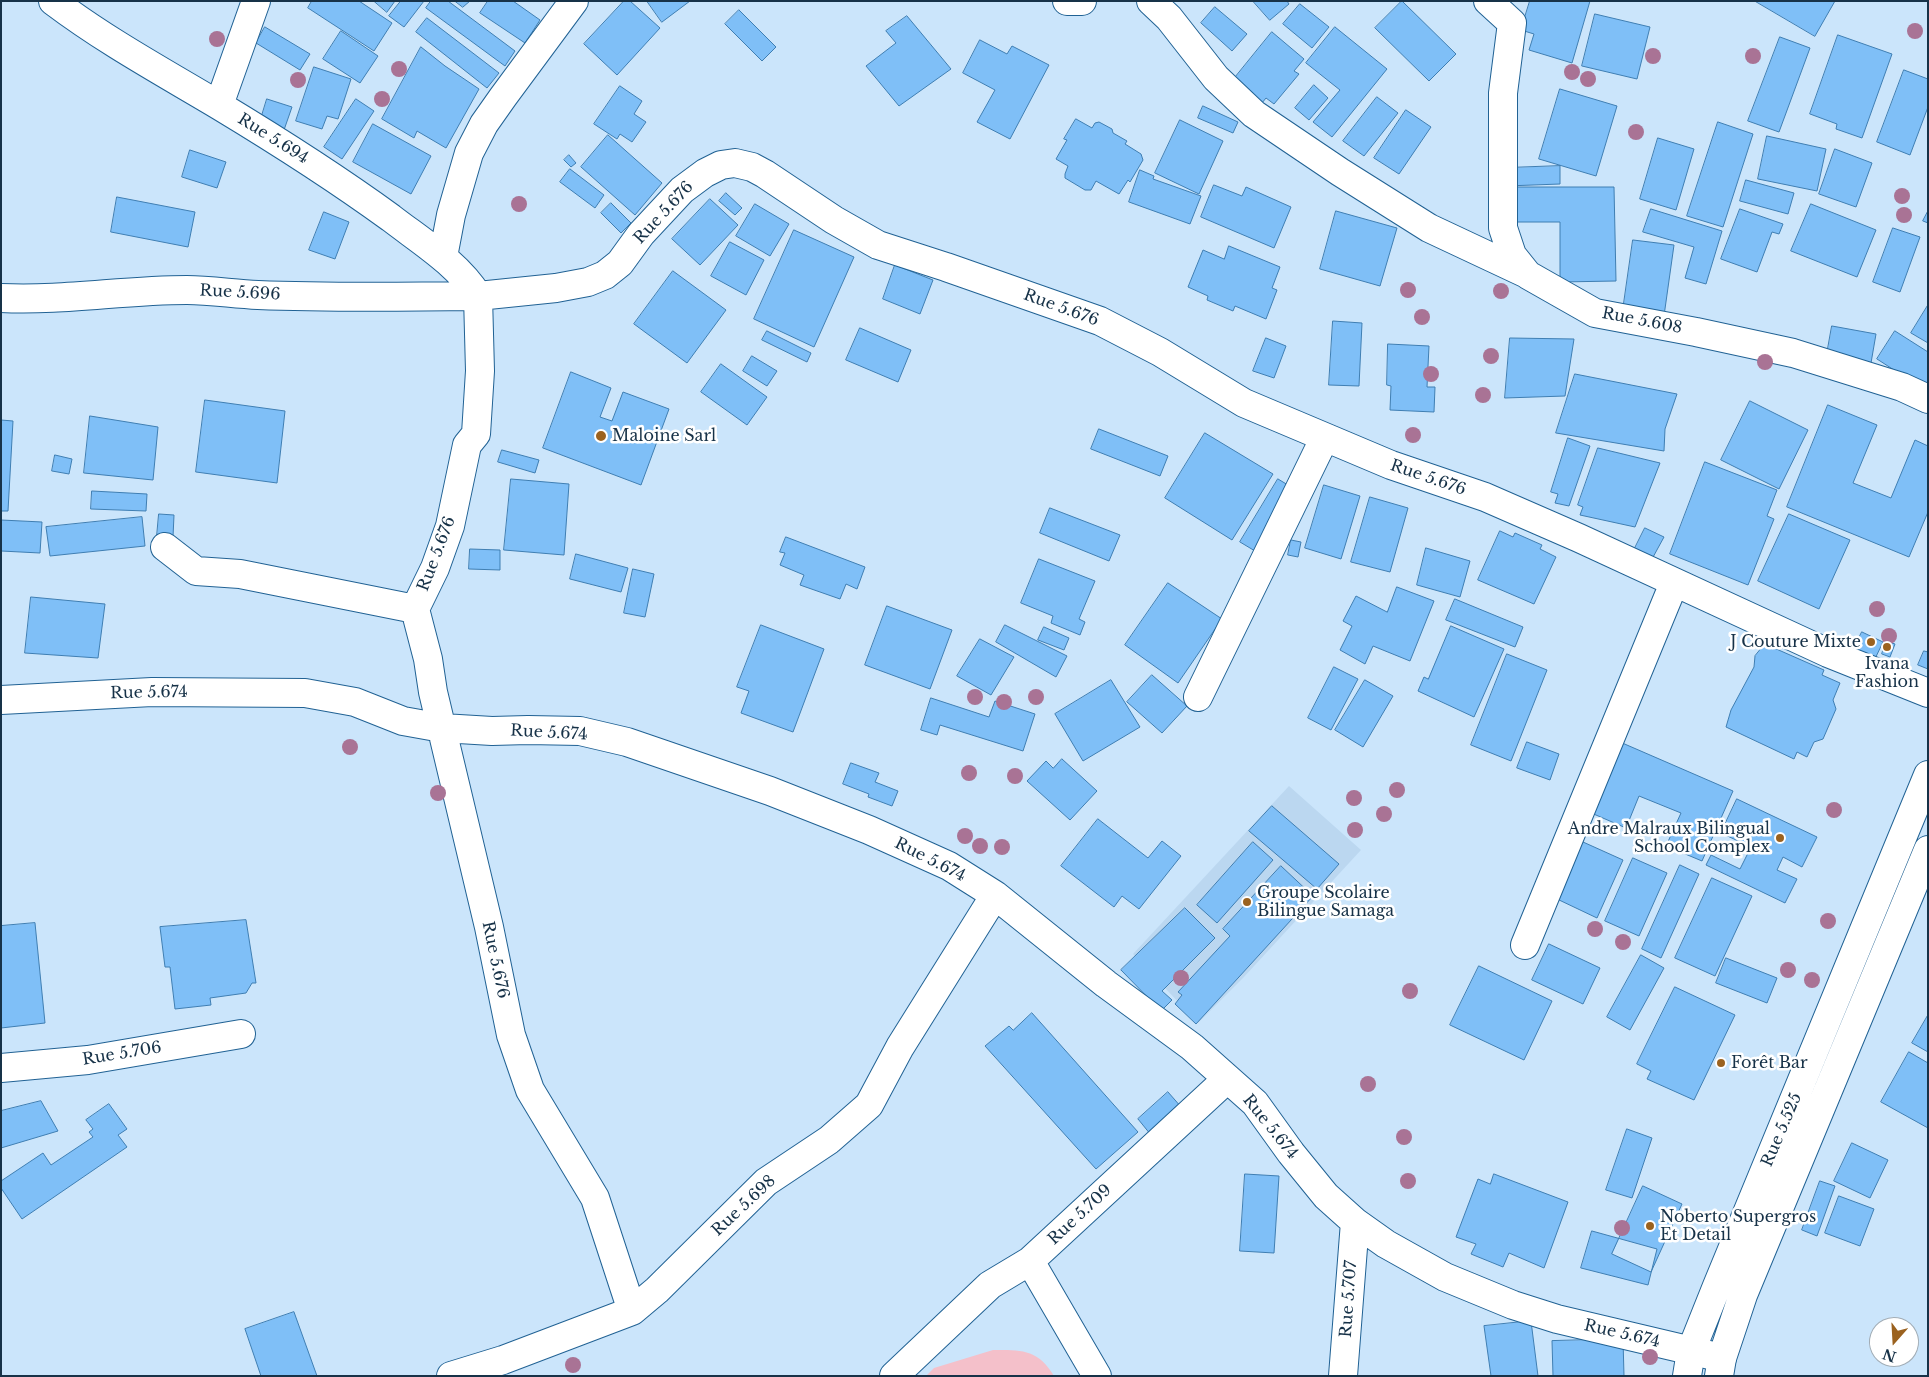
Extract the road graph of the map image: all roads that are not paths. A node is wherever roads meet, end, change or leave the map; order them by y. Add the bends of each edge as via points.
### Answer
1 (53, 1) edge
2 (256, 1) edge
3 (574, 1) edge
4 (1067, 1) edge
5 (1082, 1) edge
6 (1151, 1) edge
7 (1488, 1) edge
8 (1514, 12) edge
9 (219, 105) junction
10 (443, 257) junction
11 (1528, 275) junction
12 (478, 296) junction
13 (1, 298) edge
14 (1928, 399) edge
15 (1324, 439) junction
16 (166, 548) dead end
17 (1674, 583) junction
18 (414, 610) junction
19 (1928, 693) edge
20 (1198, 697) dead end
21 (1, 700) edge
22 (442, 728) junction
23 (1928, 775) edge
24 (1928, 850) edge
25 (995, 895) junction
26 (1525, 945) dead end
27 (241, 1034) dead end
28 (1, 1068) edge
29 (1227, 1079) junction
30 (1355, 1222) junction
31 (1030, 1261) junction
32 (632, 1311) junction
33 (1689, 1364) edge
34 (1721, 1367) edge
35 (451, 1376) edge
36 (894, 1376) edge
37 (1097, 1376) edge
38 (1343, 1376) edge

1 - 9 street, Rue 5.694 via 137,59
2 - 9 street
3 - 10 street via 484,124 469,152 450,215
4 - 5 street
6 - 11 street via 1170,18 1216,78 1254,114 1429,228
7 - 8 street, Rue 5.608
8 - 11 street, Rue 5.608 via 1503,93 1502,228 1512,255
9 - 10 street, Rue 5.694 via 342,183
10 - 12 street, Rue 5.694 via 468,281
11 - 14 street, Rue 5.608 via 1595,313 1792,353
12 - 13 street, Rue 5.696 via 400,298 186,290 65,298
12 - 15 street, Rue 5.676 via 556,288 588,282 605,274 620,263 641,234 682,190 705,173 721,165 735,163 765,174 878,245 1100,321 1160,352 1244,403
12 - 18 street, Rue 5.676 via 480,371 476,434 467,445 450,526 435,568
15 - 17 street, Rue 5.676 via 1486,497
15 - 20 street
16 - 18 street via 196,572 240,574
17 - 19 street, Rue 5.676 via 1828,653
17 - 26 street
18 - 22 street, Rue 5.676
21 - 22 street, Rue 5.674 via 152,692 305,693 355,702 403,721
22 - 25 street, Rue 5.674 via 580,732 627,742 770,791 869,830 949,866
22 - 32 street, Rue 5.676 via 511,1035 530,1090 595,1198
23 - 33 street, Rue 5.525
24 - 34 street, Rue 5.525 via 1743,1295
25 - 29 street, Rue 5.674 via 1106,984 1192,1047
25 - 32 street, Rue 5.698 via 900,1047 869,1105 829,1140 766,1182
27 - 28 street, Rue 5.706 via 88,1060
29 - 30 street, Rue 5.674 via 1255,1103 1326,1196
29 - 31 street, Rue 5.709
30 - 33 street, Rue 5.674 via 1386,1244 1445,1277 1512,1305 1557,1319 1635,1336
30 - 38 street, Rue 5.707
31 - 36 street, Rue 5.709 via 990,1285
31 - 37 street
32 - 35 street, Rue 5.698 via 503,1360
33 - 34 street, Rue 5.674

